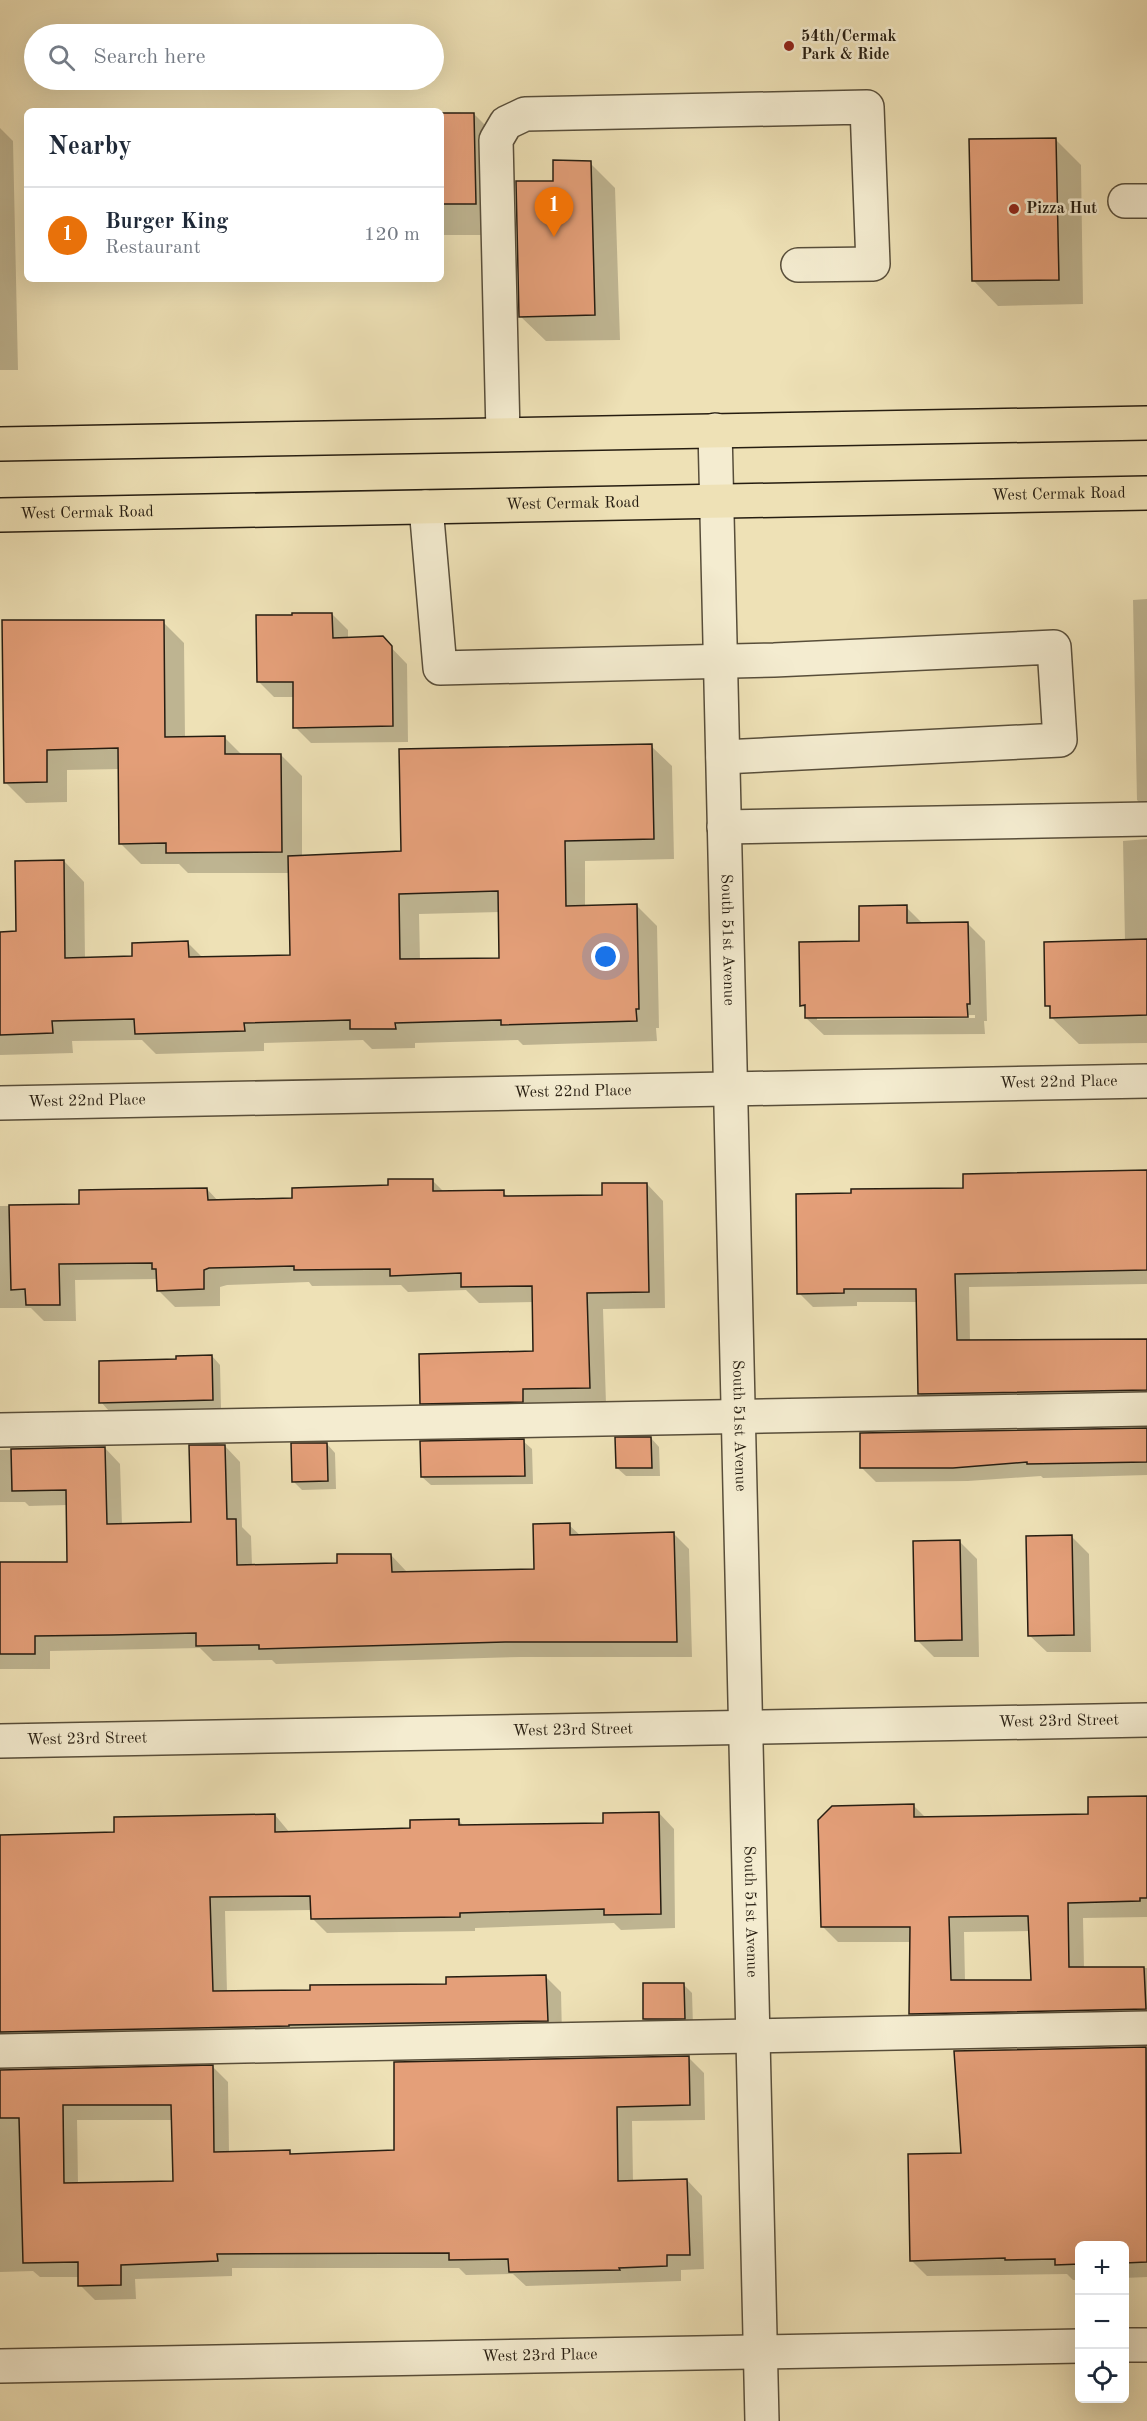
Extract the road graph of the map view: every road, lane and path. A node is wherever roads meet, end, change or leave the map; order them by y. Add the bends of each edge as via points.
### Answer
1 (798, 265) dead end
2 (1147, 423) edge
3 (715, 430) junction
4 (503, 434) junction
5 (0, 444) edge
6 (1147, 493) edge
7 (717, 502) junction
8 (426, 507) junction
9 (0, 515) edge
10 (720, 662) junction
11 (723, 757) junction
12 (1147, 819) edge
13 (724, 827) junction
14 (1147, 1081) edge
15 (731, 1089) junction
16 (0, 1103) edge
17 (1147, 1408) edge
18 (738, 1416) junction
19 (0, 1430) edge
20 (1147, 1720) edge
21 (746, 1728) junction
22 (0, 1741) edge
23 (1147, 2028) edge
24 (753, 2036) junction
25 (0, 2051) edge
26 (1129, 2345) edge
27 (1147, 2345) edge
28 (1075, 2346) edge
29 (760, 2352) junction
30 (0, 2366) edge
31 (762, 2421) edge

1 - 4 street via 873,264 867,107 525,114 506,123 496,141
2 - 3 main road
3 - 4 main road
3 - 7 street, South 51st Avenue
4 - 5 main road
6 - 7 main road, West Cermak Road
7 - 8 main road, West Cermak Road
7 - 10 street, South 51st Avenue
8 - 9 main road, West Cermak Road
8 - 10 street via 440,668
10 - 11 street, South 51st Avenue
10 - 11 street via 1054,647 1060,740
11 - 13 street, South 51st Avenue
12 - 13 street
13 - 15 street, South 51st Avenue
14 - 15 street, West 22nd Place
15 - 16 street, West 22nd Place
15 - 18 street, South 51st Avenue
17 - 18 street
18 - 19 street
18 - 21 street, South 51st Avenue
20 - 21 street, West 23rd Street
21 - 22 street, West 23rd Street
21 - 24 street, South 51st Avenue
23 - 24 street
24 - 25 street
24 - 29 street, South 51st Avenue
26 - 27 street
28 - 29 street, West 23rd Place
29 - 30 street, West 23rd Place
29 - 31 street, South 51st Avenue

